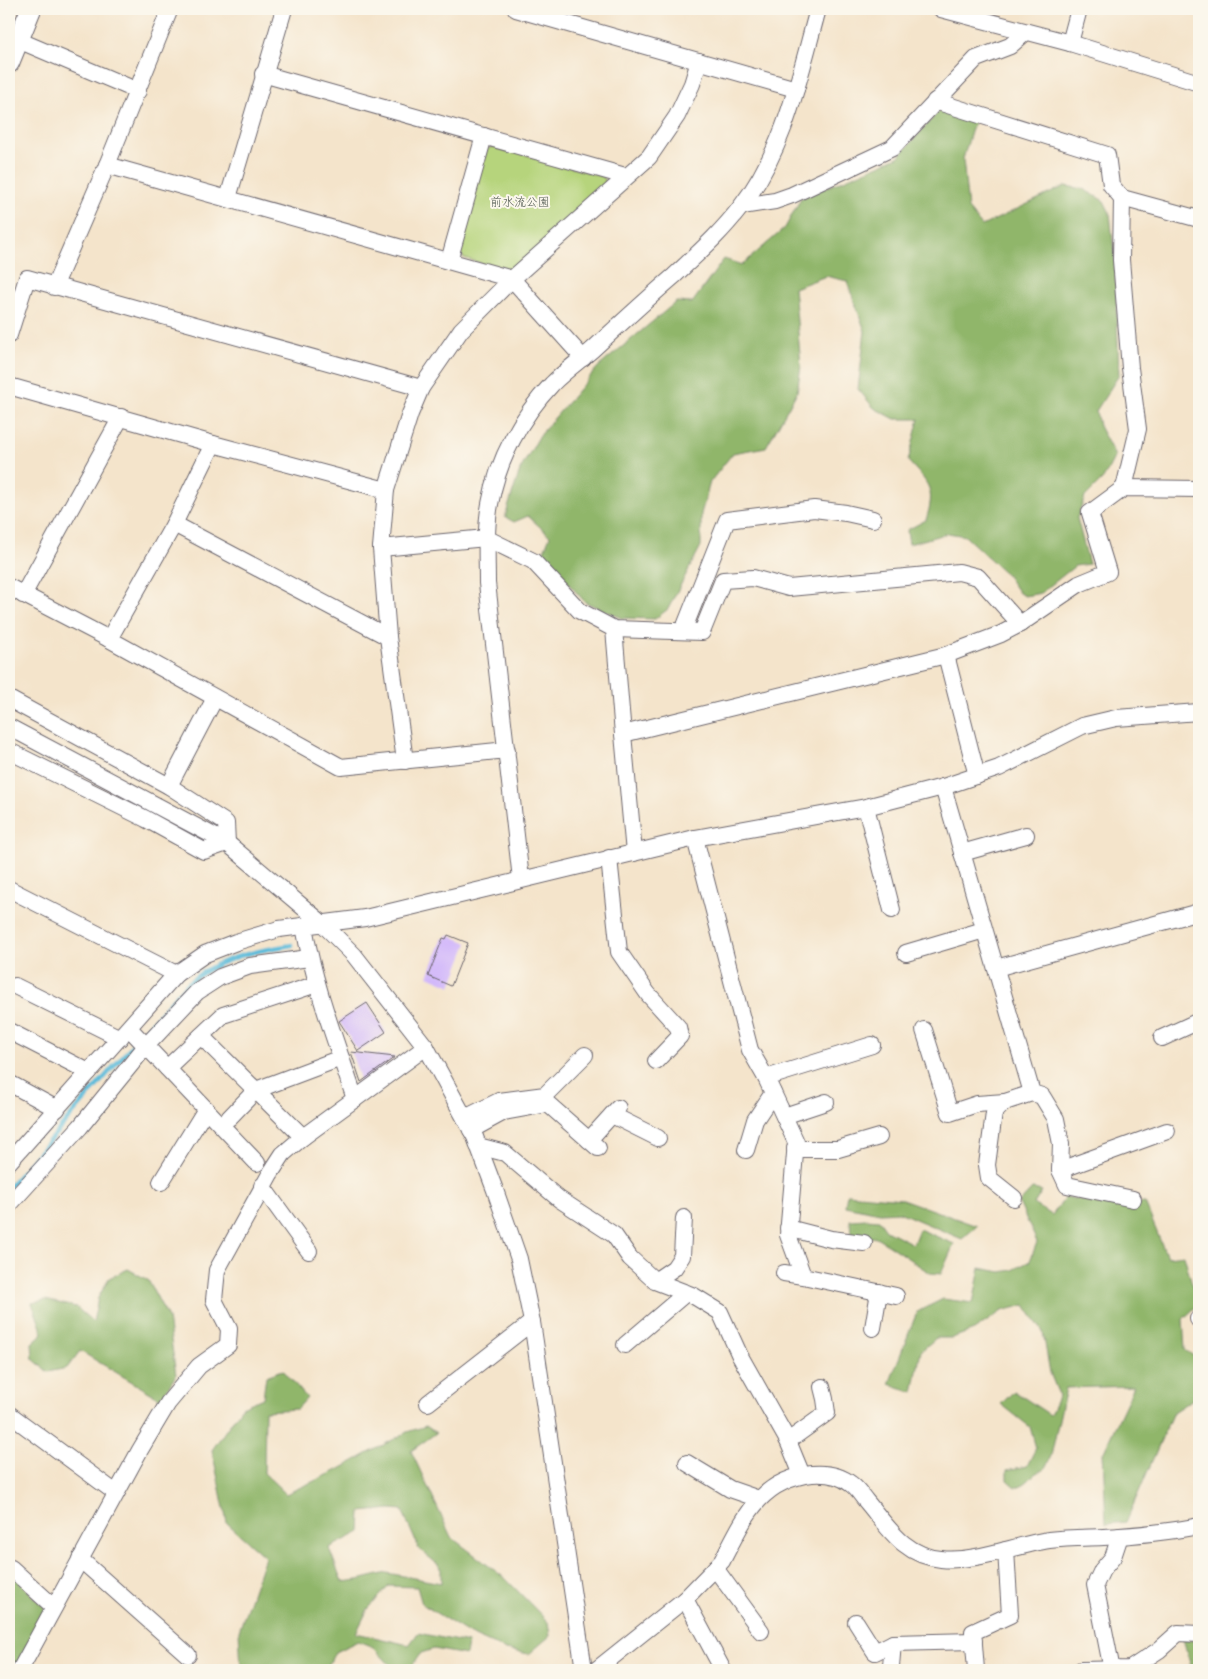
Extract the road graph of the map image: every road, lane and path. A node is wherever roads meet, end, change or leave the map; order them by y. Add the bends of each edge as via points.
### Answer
1 (31, 9) edge
2 (170, 9) edge
3 (284, 9) edge
4 (516, 9) edge
5 (818, 9) edge
6 (941, 9) edge
7 (1079, 9) edge
8 (1026, 32) junction
9 (18, 40) junction
10 (1070, 43) junction
11 (698, 61) junction
12 (9, 63) edge
13 (264, 74) junction
14 (1199, 83) edge
15 (796, 88) junction
16 (138, 91) junction
17 (935, 101) junction
18 (484, 136) junction
19 (107, 165) junction
20 (625, 176) junction
21 (228, 198) junction
22 (1122, 198) junction
23 (742, 206) junction
24 (1199, 219) edge
25 (449, 261) junction
26 (512, 279) junction
27 (54, 287) junction
28 (9, 335) edge
29 (583, 358) junction
30 (9, 386) edge
31 (421, 388) junction
32 (121, 417) junction
33 (213, 444) junction
34 (1124, 488) junction
35 (1199, 489) edge
36 (386, 490) junction
37 (873, 519) dead end
38 (174, 524) junction
39 (486, 538) junction
40 (381, 548) junction
41 (16, 591) edge
42 (1020, 624) junction
43 (614, 628) junction
44 (683, 631) junction
45 (388, 637) junction
46 (109, 639) junction
47 (946, 656) junction
48 (215, 698) junction
49 (9, 699) edge
50 (1199, 712) edge
51 (9, 727) edge
52 (623, 734) junction
53 (507, 750) junction
54 (9, 751) edge
55 (405, 761) junction
56 (977, 776) junction
57 (169, 786) junction
58 (943, 787) junction
59 (866, 807) junction
60 (1026, 836) dead end
61 (695, 838) junction
62 (227, 843) junction
63 (634, 852) junction
64 (962, 853) junction
65 (609, 858) junction
66 (521, 879) junction
67 (9, 889) edge
68 (892, 910) dead end
69 (1199, 912) edge
70 (323, 924) junction
71 (304, 926) junction
72 (984, 930) junction
73 (906, 953) dead end
74 (309, 958) junction
75 (996, 968) junction
76 (176, 974) junction
77 (317, 984) junction
78 (15, 986) dead end
79 (1199, 1021) edge
80 (924, 1030) dead end
81 (9, 1031) edge
82 (124, 1033) junction
83 (201, 1036) junction
84 (1162, 1038) dead end
85 (146, 1046) junction
86 (872, 1046) dead end
87 (426, 1047) junction
88 (586, 1055) dead end
89 (342, 1058) junction
90 (656, 1061) dead end
91 (167, 1068) junction
92 (90, 1072) junction
93 (766, 1078) junction
94 (9, 1083) edge
95 (256, 1090) junction
96 (773, 1092) junction
97 (1032, 1093) junction
98 (355, 1099) junction
99 (826, 1102) dead end
100 (1005, 1102) junction
101 (57, 1109) junction
102 (206, 1109) junction
103 (784, 1116) junction
104 (229, 1118) dead end
105 (468, 1124) junction
106 (1167, 1130) dead end
107 (303, 1137) junction
108 (879, 1137) dead end
109 (658, 1138) dead end
110 (478, 1146) junction
111 (796, 1149) junction
112 (746, 1150) dead end
113 (9, 1162) edge
114 (257, 1163) dead end
115 (1060, 1170) junction
116 (161, 1182) dead end
117 (262, 1186) junction
118 (1014, 1198) dead end
119 (1133, 1199) dead end
120 (9, 1205) edge
121 (684, 1218) dead end
122 (788, 1228) junction
123 (864, 1243) dead end
124 (309, 1251) dead end
125 (784, 1273) dead end
126 (803, 1276) junction
127 (655, 1281) junction
128 (879, 1292) junction
129 (686, 1293) junction
130 (896, 1296) dead end
131 (532, 1322) junction
132 (873, 1328) dead end
133 (625, 1345) dead end
134 (822, 1387) dead end
135 (428, 1403) dead end
136 (9, 1414) edge
137 (788, 1441) junction
138 (687, 1463) dead end
139 (802, 1475) junction
140 (116, 1493) junction
141 (760, 1499) junction
142 (1199, 1526) edge
143 (1120, 1536) junction
144 (1006, 1550) junction
145 (80, 1559) junction
146 (11, 1568) dead end
147 (715, 1568) junction
148 (685, 1599) junction
149 (54, 1607) junction
150 (856, 1622) dead end
151 (761, 1631) dead end
152 (1199, 1634) edge
153 (974, 1641) junction
154 (893, 1643) junction
155 (188, 1655) dead end
156 (891, 1666) dead end
157 (20, 1670) edge
158 (584, 1670) edge
159 (596, 1670) edge
160 (723, 1670) edge
161 (976, 1670) edge
162 (1081, 1670) edge
163 (1111, 1670) edge

1 - 9 main road
2 - 16 street
3 - 13 street
4 - 11 street
5 - 15 street
6 - 8 street
7 - 10 street
8 - 10 street
8 - 17 street via 1010,46 976,59
9 - 12 main road
9 - 16 street
10 - 14 street
11 - 15 street
11 - 20 street via 692,84 672,122 649,156
13 - 18 street
13 - 21 street
15 - 23 street via 770,159
16 - 19 street
17 - 22 street via 1107,155 1111,185
17 - 23 street via 892,148 792,195
18 - 20 street
18 - 25 street
19 - 21 street
19 - 27 street
20 - 26 street
21 - 25 street
22 - 24 street
22 - 34 street via 1121,260 1138,429
23 - 29 street via 722,232
25 - 26 street
26 - 29 street
26 - 31 street via 461,330
27 - 28 street via 27,278
27 - 31 street
29 - 39 street via 540,398 511,443 489,504
30 - 32 street
31 - 36 street
32 - 33 street
32 - 41 street
33 - 36 street
33 - 38 street
34 - 35 street
34 - 42 street via 1090,513 1108,572 1079,584
36 - 40 street
37 - 44 street via 814,509 727,520
38 - 45 street
38 - 46 street
39 - 40 street
39 - 43 street via 533,561 580,611
39 - 53 street via 487,583
40 - 45 street
41 - 46 street
42 - 44 street via 978,577 959,572 789,588 753,578 723,580 702,632
42 - 47 street
43 - 44 street
43 - 52 street
45 - 55 street
46 - 48 street
47 - 52 street
47 - 56 street
48 - 55 street via 341,767
48 - 57 street
49 - 57 street
50 - 56 street via 1116,718 1082,726
51 - 62 street
52 - 63 street
53 - 55 street
53 - 66 street
54 - 62 street via 204,851
56 - 58 street
57 - 62 street via 226,822
58 - 59 street
58 - 64 street
59 - 61 street
59 - 68 street
60 - 64 street
61 - 63 street
61 - 93 street via 750,1050
62 - 70 street
63 - 65 street
64 - 72 street
65 - 66 street
65 - 90 street via 619,952 648,994 678,1027 680,1036
66 - 70 street via 380,914
67 - 76 street
69 - 75 street
70 - 71 street
70 - 87 street via 354,955
71 - 74 street
71 - 76 street via 279,929 204,954
72 - 73 street
72 - 75 street
74 - 77 street
74 - 85 street via 250,966 220,978 197,992
75 - 97 street
76 - 82 street
77 - 83 street via 223,1016
77 - 89 street
78 - 82 street
79 - 84 street
80 - 100 street via 950,1113 976,1104
81 - 92 street
82 - 85 street
82 - 92 street
83 - 91 street
83 - 95 street
85 - 91 street
85 - 120 street via 80,1127
86 - 93 street
87 - 98 street
87 - 105 street
88 - 105 street via 545,1095 499,1101
89 - 95 street
89 - 98 street
91 - 102 street
92 - 101 street
93 - 96 street
94 - 101 street
95 - 104 street
95 - 107 street
96 - 103 street
96 - 112 street via 756,1120
97 - 100 street
97 - 115 street via 1042,1096 1056,1119 1061,1144
98 - 107 street
99 - 103 street
100 - 118 street via 994,1113 987,1166 989,1178
101 - 113 street
102 - 114 street
102 - 116 street
103 - 111 street
105 - 109 street via 504,1112 548,1104 594,1144 615,1112
105 - 110 street
106 - 115 street
107 - 117 street via 283,1154
108 - 111 street via 838,1149
110 - 127 street via 505,1153 558,1199 614,1235 630,1258
110 - 131 street via 519,1259
111 - 122 street
115 - 119 street via 1067,1185
117 - 124 street
117 - 140 street via 217,1270 214,1300 229,1330 228,1345 199,1366 168,1403
121 - 127 street via 682,1256 674,1268
122 - 123 street via 831,1240
122 - 126 street
125 - 126 street
126 - 128 street
127 - 129 street
128 - 130 street
128 - 132 street
129 - 133 street
129 - 137 street via 720,1312 740,1356
131 - 135 street
131 - 158 street
134 - 137 street via 827,1413
136 - 140 street
137 - 139 street
138 - 141 street via 730,1488
139 - 141 street via 774,1486
139 - 144 street via 829,1474 852,1484 898,1540 910,1550 926,1556 953,1559
140 - 145 street
141 - 147 street via 754,1503
142 - 143 street
143 - 144 street via 1047,1540
143 - 163 street via 1114,1556 1095,1585
144 - 153 street via 1010,1615 974,1632
145 - 149 street
145 - 155 street
146 - 149 street
147 - 148 street
147 - 151 street
148 - 159 street
148 - 160 street
149 - 157 street
150 - 154 street via 875,1652
152 - 163 street via 1178,1632 1159,1650 1130,1669
153 - 154 street
153 - 161 street
154 - 156 street
162 - 163 street

